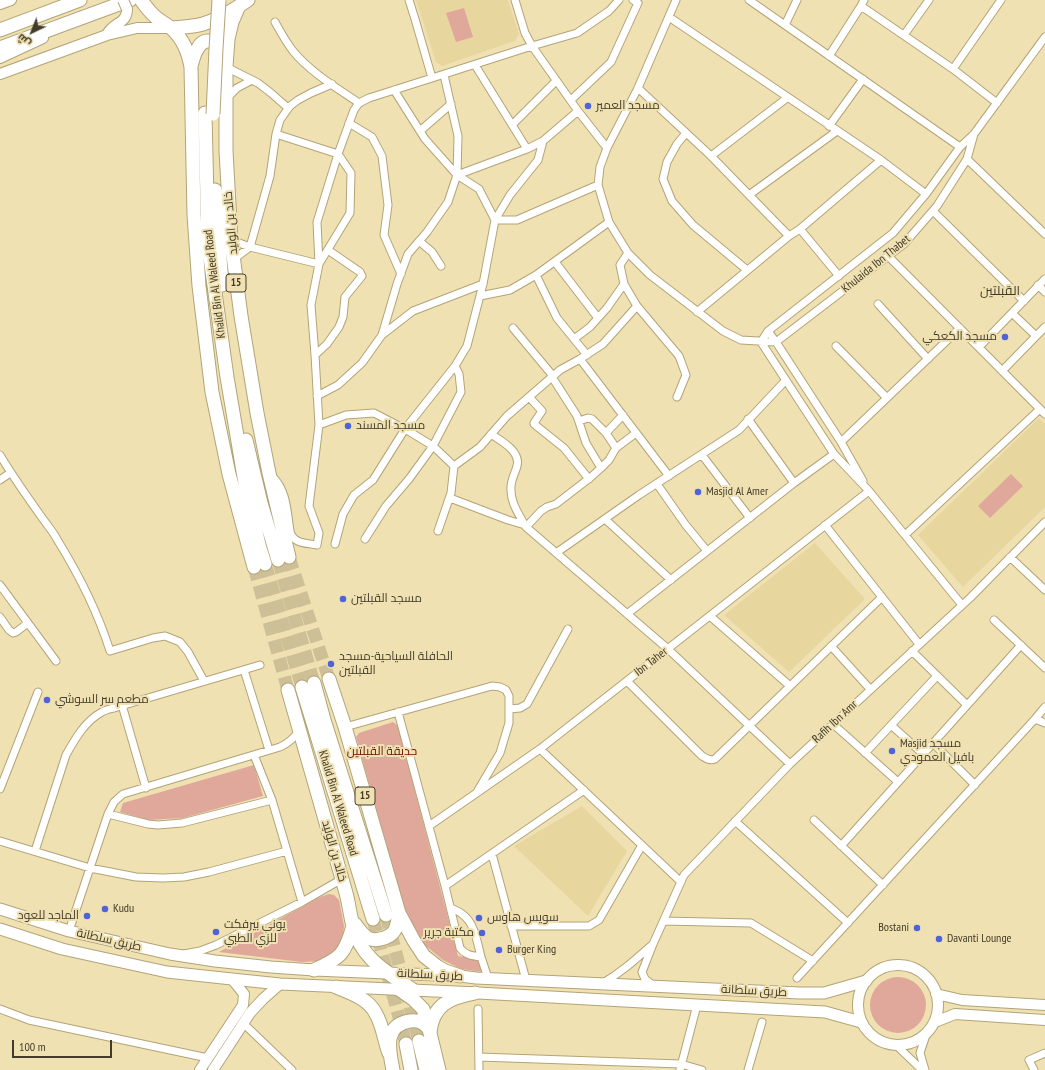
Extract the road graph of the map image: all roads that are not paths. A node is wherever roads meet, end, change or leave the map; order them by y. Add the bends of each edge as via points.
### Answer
1 (11, 0) edge
2 (80, 0) edge
3 (212, 0) edge
4 (219, 0) edge
5 (409, 0) edge
6 (515, 0) edge
7 (619, 0) edge
8 (633, 0) edge
9 (676, 0) edge
10 (749, 0) edge
11 (797, 0) edge
12 (929, 0) edge
13 (1001, 0) edge
14 (0, 3) edge
15 (127, 3) edge
16 (243, 3) edge
17 (863, 3) edge
18 (144, 4) edge
19 (93, 14) junction
20 (669, 17) junction
21 (274, 22) dead end
22 (785, 25) junction
23 (171, 28) junction
24 (0, 30) edge
25 (107, 35) junction
26 (904, 35) junction
27 (1045, 38) edge
28 (532, 46) junction
29 (0, 48) edge
30 (829, 56) junction
31 (0, 58) edge
32 (226, 63) junction
33 (475, 65) junction
34 (191, 67) junction
35 (953, 69) junction
36 (0, 74) edge
37 (444, 74) junction
38 (432, 78) junction
39 (862, 79) junction
40 (252, 80) junction
41 (556, 82) junction
42 (332, 84) junction
43 (638, 88) junction
44 (394, 90) junction
45 (788, 98) junction
46 (226, 100) junction
47 (570, 100) junction
48 (359, 103) junction
49 (997, 103) junction
50 (451, 104) junction
51 (288, 108) junction
52 (578, 111) junction
53 (209, 114) junction
54 (349, 123) junction
55 (512, 125) junction
56 (829, 126) junction
57 (420, 131) junction
58 (837, 131) junction
59 (686, 133) junction
60 (276, 134) junction
61 (974, 134) junction
62 (543, 141) junction
63 (607, 148) junction
64 (960, 148) junction
65 (527, 149) junction
66 (338, 154) junction
67 (711, 156) junction
68 (967, 159) junction
69 (881, 160) junction
70 (457, 175) junction
71 (598, 185) junction
72 (926, 194) junction
73 (749, 195) junction
74 (932, 212) junction
75 (495, 220) junction
76 (609, 222) junction
77 (800, 229) junction
78 (1045, 234) edge
79 (789, 236) junction
80 (231, 240) junction
81 (419, 241) junction
82 (250, 247) junction
83 (328, 250) junction
84 (628, 253) junction
85 (889, 256) junction
86 (234, 259) junction
87 (555, 262) junction
88 (319, 264) junction
89 (441, 266) dead end
90 (747, 270) junction
91 (401, 274) junction
92 (536, 275) junction
93 (839, 276) junction
94 (1045, 279) edge
95 (484, 284) junction
96 (624, 284) junction
97 (1038, 286) junction
98 (1045, 292) edge
99 (480, 296) junction
100 (1024, 301) junction
101 (878, 304) dead end
102 (637, 306) junction
103 (697, 312) junction
104 (1012, 313) junction
105 (598, 318) junction
106 (1045, 327) edge
107 (513, 328) dead end
108 (960, 328) junction
109 (768, 331) junction
110 (382, 335) junction
111 (1036, 336) junction
112 (574, 339) junction
113 (761, 342) junction
114 (776, 342) junction
115 (836, 346) dead end
116 (979, 347) junction
117 (315, 355) junction
118 (584, 357) junction
119 (928, 359) junction
120 (455, 366) junction
121 (1002, 371) junction
122 (552, 376) junction
123 (786, 380) junction
124 (318, 396) junction
125 (529, 397) junction
126 (677, 397) dead end
127 (888, 398) junction
128 (1043, 412) edge
129 (623, 415) junction
130 (748, 419) junction
131 (578, 421) junction
132 (319, 425) junction
133 (405, 429) junction
134 (606, 433) junction
135 (636, 433) junction
136 (491, 434) junction
137 (841, 442) junction
138 (433, 446) junction
139 (616, 448) junction
140 (834, 454) junction
141 (0, 455) edge
142 (702, 455) junction
143 (454, 466) junction
144 (601, 468) junction
145 (10, 473) junction
146 (269, 473) junction
147 (669, 476) junction
148 (588, 479) junction
149 (0, 480) edge
150 (794, 483) junction
151 (657, 484) junction
152 (869, 491) junction
153 (450, 498) junction
154 (750, 518) junction
155 (605, 519) junction
156 (1045, 522) edge
157 (825, 525) junction
158 (525, 526) junction
159 (438, 531) dead end
160 (905, 535) junction
161 (365, 539) dead end
162 (334, 544) dead end
163 (707, 551) junction
164 (556, 552) junction
165 (1010, 557) junction
166 (284, 558) joint
167 (671, 580) junction
168 (0, 585) edge
169 (1045, 590) edge
170 (882, 597) junction
171 (962, 605) junction
172 (627, 614) junction
173 (710, 616) junction
174 (0, 617) edge
175 (994, 620) dead end
176 (28, 623) junction
177 (568, 629) dead end
178 (919, 644) junction
179 (1020, 645) junction
180 (831, 646) junction
181 (668, 649) junction
182 (912, 651) junction
183 (56, 661) dead end
184 (260, 665) dead end
185 (1045, 668) edge
186 (244, 670) junction
187 (937, 676) junction
188 (329, 679) tunnel mouth
189 (204, 681) junction
190 (627, 681) junction
191 (790, 686) junction
192 (870, 689) junction
193 (288, 690) tunnel mouth
194 (38, 692) dead end
195 (122, 705) junction
196 (967, 705) junction
197 (1045, 707) edge
198 (509, 709) junction
199 (398, 712) junction
200 (1035, 719) junction
201 (1045, 723) edge
202 (832, 724) junction
203 (891, 725) junction
204 (749, 726) junction
205 (346, 727) junction
206 (299, 731) junction
207 (933, 743) junction
208 (540, 749) junction
209 (269, 750) junction
210 (865, 753) junction
211 (923, 754) junction
212 (254, 755) junction
213 (790, 764) junction
214 (898, 782) junction
215 (975, 785) junction
216 (146, 788) junction
217 (0, 789) edge
218 (584, 790) junction
219 (476, 794) junction
220 (272, 800) junction
221 (108, 814) junction
222 (814, 820) dead end
223 (735, 821) junction
224 (429, 826) junction
225 (0, 841) edge
226 (642, 845) junction
227 (841, 846) junction
228 (35, 851) junction
229 (287, 851) junction
230 (492, 854) junction
231 (90, 868) junction
232 (342, 879) junction
233 (681, 882) junction
234 (883, 885) junction
235 (445, 886) junction
236 (302, 902) junction
237 (451, 908) junction
238 (0, 909) edge
239 (399, 913) junction
240 (386, 915) tunnel mouth
241 (373, 918) tunnel mouth
242 (664, 921) junction
243 (353, 923) junction
244 (848, 923) junction
245 (511, 926) junction
246 (0, 929) edge
247 (69, 931) junction
248 (653, 944) junction
249 (179, 955) junction
250 (481, 956) junction
251 (813, 961) junction
252 (314, 970) junction
253 (372, 972) junction
254 (388, 973) junction
255 (460, 976) junction
256 (488, 978) junction
257 (797, 978) dead end
258 (232, 979) junction
259 (526, 980) junction
260 (866, 981) junction
261 (280, 984) junction
262 (600, 984) junction
263 (336, 987) junction
264 (655, 987) junction
265 (399, 990) junction
266 (412, 990) junction
267 (474, 993) junction
268 (936, 994) junction
269 (697, 1005) junction
270 (1045, 1005) edge
271 (478, 1009) dead end
272 (0, 1010) edge
273 (1045, 1020) edge
274 (762, 1022) dead end
275 (861, 1022) junction
276 (935, 1022) junction
277 (243, 1023) junction
278 (430, 1030) junction
279 (926, 1035) junction
280 (419, 1040) tunnel mouth
281 (406, 1044) tunnel mouth
282 (897, 1046) junction
283 (389, 1051) junction
284 (1045, 1053) edge
285 (479, 1057) junction
286 (208, 1058) junction
287 (680, 1067) edge
288 (215, 1068) edge
289 (200, 1070) edge
290 (292, 1070) edge
291 (393, 1070) edge
292 (411, 1070) edge
293 (426, 1070) edge
294 (438, 1070) edge
295 (479, 1070) edge
296 (702, 1070) edge
297 (748, 1070) edge
298 (921, 1070) edge
299 (925, 1070) edge
300 (1034, 1070) edge

1 - 14 main road
2 - 24 highway
3 - 53 highway, Khalid Bin Al Waleed Road
4 - 53 highway, Khalid Bin Al Waleed Road, bridge
5 - 38 street
6 - 28 street via 525,33
7 - 28 street via 609,11 577,33
8 - 47 street via 638,3 611,62
9 - 20 street
10 - 22 street
11 - 22 street
12 - 26 street
13 - 35 street
15 - 19 highway
15 - 25 main road via 125,18 111,28
16 - 23 highway, خالد بن الوليد / 15 via 203,24
16 - 32 highway, خالد بن الوليد / 15 via 232,22 226,45
17 - 26 street
17 - 30 street
18 - 23 highway
19 - 29 highway
19 - 31 main road
20 - 43 street
20 - 45 street
21 - 42 street via 293,51
22 - 30 street
23 - 25 main road via 137,28
23 - 34 highway via 183,42
25 - 36 main road
26 - 35 street
27 - 49 street, Khulaida Ibn Thabet
28 - 33 street
28 - 41 street
30 - 39 street
32 - 34 highway via 220,47 208,41 198,46
32 - 40 street
32 - 46 highway, خالد بن الوليد / 15
33 - 37 street
33 - 55 street
34 - 53 highway, Khalid Bin Al Waleed Road via 194,215 199,286 212,392 229,474 260,565 259,545 245,483 227,377 208,243
35 - 49 street
37 - 38 street
37 - 50 street
38 - 44 street
39 - 56 street
39 - 64 street
40 - 46 street via 237,88
40 - 51 street
41 - 47 street
41 - 55 street
42 - 48 street
42 - 51 street via 298,100
43 - 59 street
43 - 63 street
44 - 48 street
44 - 57 street
45 - 56 street
45 - 67 street
46 - 80 highway, خالد بن الوليد / 15
47 - 52 street
48 - 54 street
49 - 61 street, Khulaida Ibn Thabet
50 - 57 street
50 - 70 street via 458,136
51 - 60 street via 280,120
52 - 62 street
52 - 63 street
53 - 166 highway, Khalid Bin Al Waleed Road via 221,278 240,404 261,503
54 - 66 street
54 - 91 street via 372,137 382,156 388,205 384,235
55 - 65 street
56 - 58 street
57 - 70 street
58 - 69 street
58 - 73 street
59 - 67 street
59 - 90 street via 667,162 663,179 672,201 693,225
60 - 66 street
60 - 82 street via 270,176
61 - 64 street, Khulaida Ibn Thabet
61 - 68 street, Khulaida Ibn Thabet
62 - 65 street
62 - 75 street via 538,160 510,195
63 - 71 street via 600,167
64 - 72 street, Khulaida Ibn Thabet
65 - 70 street
66 - 83 street via 351,173 350,213
66 - 88 street via 317,222
67 - 73 street
68 - 74 street, Khulaida Ibn Thabet
68 - 78 street
69 - 72 street
69 - 77 street
70 - 75 street via 480,189
70 - 81 street via 448,202
71 - 75 street via 517,220
71 - 76 street
72 - 93 street, Khulaida Ibn Thabet via 893,233
73 - 79 street
74 - 85 street, Khulaida Ibn Thabet via 904,244
74 - 100 street
75 - 95 street
76 - 84 street
76 - 87 street
77 - 79 street
77 - 93 street
79 - 90 street
80 - 82 street
80 - 86 highway, خالد بن الوليد / 15
81 - 89 street via 432,252
81 - 91 street via 408,254
82 - 86 street
82 - 88 street
83 - 88 street
83 - 117 street via 362,276 345,297 339,327
84 - 96 street via 620,265
84 - 103 street
85 - 108 street
85 - 114 street, Khulaida Ibn Thabet
86 - 146 highway, خالد بن الوليد / 15 via 241,316
87 - 92 street
87 - 105 street
88 - 117 street via 311,305
90 - 103 street
91 - 110 street
92 - 99 street via 510,290
92 - 112 street via 557,318
93 - 109 street, Khulaida Ibn Thabet
94 - 97 street
95 - 99 street
95 - 110 street via 413,312
96 - 102 street
96 - 105 street
97 - 98 street
97 - 100 street
99 - 120 street via 467,346
100 - 104 street
101 - 119 street
102 - 118 street via 603,344
102 - 126 street via 679,356 686,375
103 - 113 street via 723,331 741,340
104 - 111 street
104 - 116 street
105 - 112 street
106 - 111 street
107 - 122 street
108 - 116 street
108 - 119 street
109 - 113 street, Khulaida Ibn Thabet
109 - 114 street
110 - 124 street via 362,363 338,385
111 - 121 street
112 - 118 street
113 - 114 street
113 - 123 street
114 - 137 street
115 - 127 street
116 - 121 street
117 - 124 street
118 - 122 street
118 - 129 street
119 - 127 street
120 - 133 street
120 - 138 street via 459,374 461,392
121 - 128 street
122 - 125 street
122 - 131 street
123 - 130 street
123 - 140 street
124 - 132 street
125 - 136 street
125 - 148 street via 542,411 534,424 564,448
127 - 137 street
128 - 160 street
129 - 134 street
129 - 135 street
130 - 142 street via 739,430
130 - 150 street
131 - 134 street via 592,419
131 - 144 street via 586,443
132 - 133 street via 346,415 374,413
132 - 146 street via 309,506 319,533 317,545 299,542 292,537 283,492
133 - 138 street
133 - 162 street via 373,480 354,494 343,514
134 - 139 street
135 - 139 street
135 - 147 street
136 - 143 street via 480,447
136 - 158 street via 510,448 517,458 518,464 510,488
137 - 152 street
138 - 143 street
138 - 161 street via 386,506
139 - 144 street
140 - 150 street
140 - 152 street
141 - 145 street
142 - 147 street
142 - 154 street
143 - 153 street
144 - 148 street
145 - 149 street
145 - 189 street via 58,540 72,565 86,592 110,652 165,636 180,642
146 - 166 highway, خالد بن الوليد / 15
147 - 151 street
148 - 158 street via 556,504 541,511
150 - 154 street
151 - 155 street
151 - 163 street
152 - 157 street, Ibn Taher
152 - 160 street
153 - 158 street
153 - 159 street
154 - 163 street
155 - 164 street
155 - 167 street
156 - 165 street, Rafih Ibn Amr
157 - 170 street
157 - 173 street, Ibn Taher
158 - 164 street
160 - 171 street
163 - 167 street
164 - 172 street
165 - 169 street
165 - 171 street, Rafih Ibn Amr
167 - 172 street
168 - 176 street
170 - 178 street
170 - 180 street
171 - 178 street, Rafih Ibn Amr
172 - 181 street
173 - 181 street, Ibn Taher
173 - 191 street
174 - 176 street via 12,633
175 - 179 street
176 - 183 street
177 - 198 street via 527,704
178 - 182 street, Rafih Ibn Amr
179 - 185 street
179 - 196 street
180 - 191 street
180 - 192 street
181 - 190 street, Ibn Taher
181 - 204 street
182 - 187 street
182 - 192 street, Rafih Ibn Amr
184 - 186 street
186 - 189 street
186 - 209 street
187 - 196 street
187 - 203 street
188 - 205 highway, 15
189 - 195 street
190 - 204 street via 709,760 715,759
190 - 208 street, Ibn Taher
191 - 204 street
192 - 202 street, Rafih Ibn Amr
193 - 206 highway, خالد بن الوليد
194 - 217 street
195 - 216 street
195 - 228 street via 102,712 92,719 73,742 64,760
196 - 207 street
197 - 200 street
198 - 199 street via 509,696 506,690 492,686
198 - 219 street via 509,723 500,753
199 - 205 street
199 - 224 street
200 - 201 street
200 - 215 street
202 - 210 street
202 - 213 street, Rafih Ibn Amr
203 - 210 street
203 - 211 street
204 - 213 street
205 - 239 highway, 15
206 - 209 street via 288,743
206 - 232 highway, خالد بن الوليد
207 - 211 street
207 - 215 street
208 - 218 street
208 - 219 street, Ibn Taher
209 - 212 street
210 - 214 street
211 - 214 street
212 - 216 street
212 - 220 street
213 - 223 street, Rafih Ibn Amr
214 - 227 street
215 - 234 street
216 - 221 street via 122,794
218 - 226 street
218 - 230 street
219 - 224 street, Ibn Taher
220 - 221 street via 171,824 148,824
220 - 229 street
221 - 231 street
222 - 227 street
223 - 233 street, Rafih Ibn Amr via 684,875
223 - 244 street
224 - 235 street
225 - 228 street
226 - 233 street
226 - 245 street via 599,920 589,926
227 - 234 street
228 - 231 street
229 - 231 street via 184,877 136,877
229 - 236 street
230 - 235 street
230 - 245 street
231 - 247 street
232 - 236 street
232 - 243 highway, خالد بن الوليد
233 - 242 street, Rafih Ibn Amr
234 - 244 street
235 - 237 street
236 - 249 street via 216,945
237 - 250 street via 461,913 471,925
237 - 250 street via 460,948 464,953
238 - 247 main road, طريق سلطانة
239 - 243 highway via 394,933 386,938 369,939
239 - 255 highway via 424,956 445,971
240 - 241 highway, Khalid Bin Al Waleed Road via 324,720 308,685
242 - 248 street, Rafih Ibn Amr
242 - 251 street via 751,923
243 - 252 highway via 343,951 330,962
243 - 254 highway, خالد بن الوليد via 359,944 365,953
244 - 251 street
245 - 259 street
246 - 258 main road, طريق سلطانة via 62,949 167,972
247 - 249 main road, طريق سلطانة
248 - 262 street via 630,965
248 - 264 street, Rafih Ibn Amr via 642,972
249 - 252 main road, طريق سلطانة
250 - 256 street
251 - 257 street
252 - 253 main road, طريق سلطانة
253 - 254 main road, طريق سلطانة
253 - 265 highway
254 - 255 main road, طريق سلطانة
254 - 266 highway, خالد بن الوليد
255 - 256 main road, طريق سلطانة
256 - 259 main road, طريق سلطانة
258 - 261 main road, طريق سلطانة
258 - 286 main road via 244,994 243,1005
259 - 262 main road, طريق سلطانة
260 - 264 main road, طريق سلطانة via 824,993
260 - 268 main road via 876,971 888,966 901,965 912,968 928,979
260 - 275 main road via 859,993
261 - 263 main road, طريق سلطانة
261 - 277 main road via 254,1008
262 - 264 main road, طريق سلطانة
263 - 265 main road, طريق سلطانة
263 - 283 highway via 370,1005 376,1014
265 - 266 main road, طريق سلطانة
265 - 278 highway via 423,1009
266 - 267 main road, طريق سلطانة
267 - 269 main road, طريق سلطانة
267 - 278 highway via 451,999 442,1006 432,1020
268 - 270 main road via 962,1000
268 - 276 main road via 938,1009
269 - 275 main road, طريق سلطانة via 825,1012
269 - 287 street
271 - 285 street
272 - 286 street via 29,1020
273 - 276 main road via 955,1014
274 - 297 street
275 - 282 main road via 876,1039
276 - 279 main road
277 - 288 main road
277 - 290 street
278 - 283 highway via 416,1020 399,1024 391,1033
278 - 294 highway
279 - 282 main road via 912,1043
279 - 299 street via 920,1053
280 - 293 highway
281 - 292 highway
282 - 298 street
283 - 291 highway
284 - 300 street via 1029,1060
285 - 287 street
285 - 295 street
286 - 289 main road
287 - 296 street

